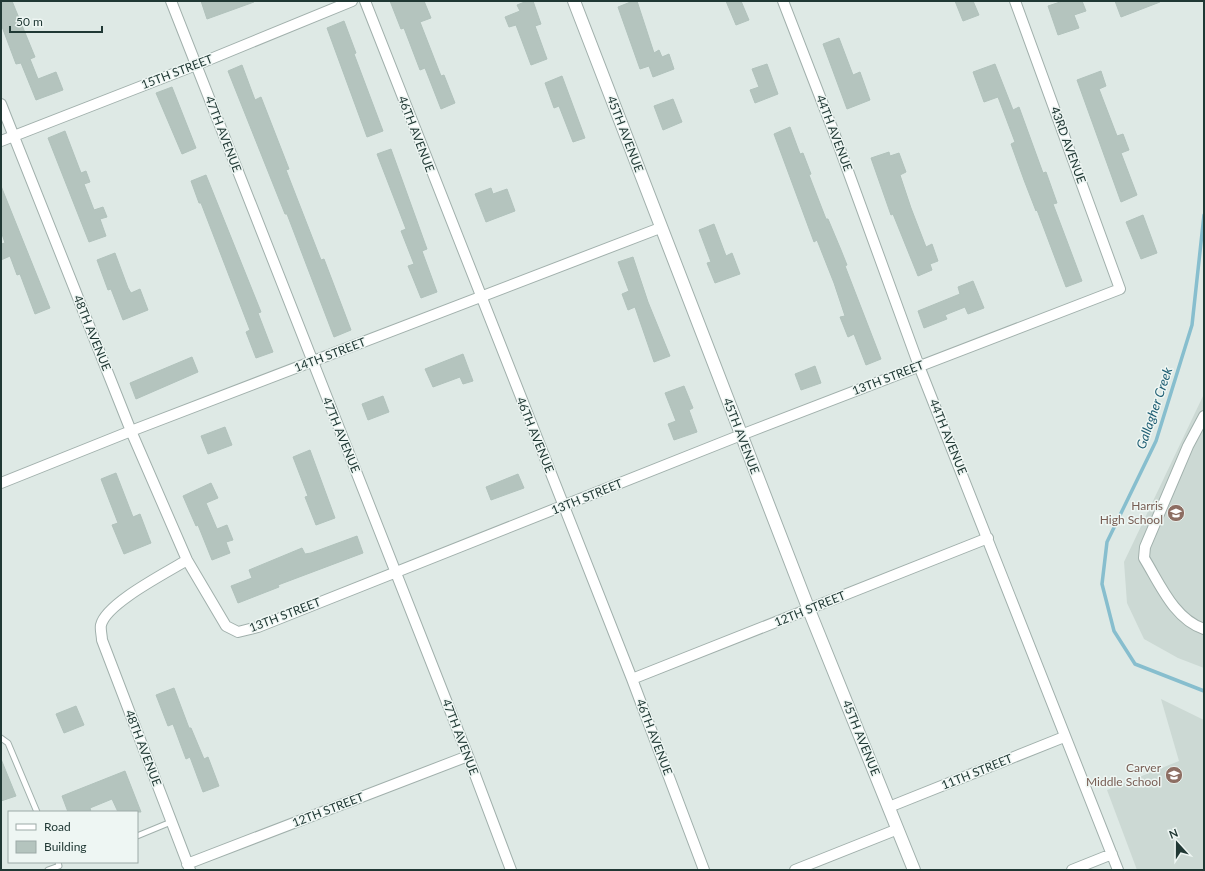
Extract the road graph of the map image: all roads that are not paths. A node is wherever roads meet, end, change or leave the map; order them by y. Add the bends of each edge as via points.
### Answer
1 (171, 1) edge
2 (352, 1) edge
3 (365, 1) edge
4 (574, 1) edge
5 (783, 1) edge
6 (1015, 1) edge
7 (196, 65) junction
8 (1, 104) edge
9 (13, 136) junction
10 (1, 141) edge
11 (660, 228) junction
12 (1120, 289) joint
13 (480, 298) junction
14 (312, 362) junction
15 (920, 366) junction
16 (1204, 416) edge
17 (131, 431) junction
18 (741, 435) junction
19 (1, 483) edge
20 (563, 506) junction
21 (988, 538) junction
22 (187, 560) junction
23 (396, 572) junction
24 (809, 610) junction
25 (1204, 630) edge
26 (632, 679) junction
27 (1064, 737) junction
28 (1, 738) edge
29 (468, 756) junction
30 (889, 807) junction
31 (37, 811) edge
32 (171, 822) junction
33 (898, 829) junction
34 (138, 836) edge
35 (1112, 854) junction
36 (58, 863) edge
37 (189, 867) edge
38 (48, 870) edge
39 (511, 870) edge
40 (704, 870) edge
41 (795, 870) edge
42 (914, 870) edge
43 (1072, 870) edge
44 (1118, 870) edge

1 - 7 street, 47TH AVENUE
2 - 7 street, 15TH STREET
3 - 13 street, 46TH AVENUE
4 - 11 street, 45TH AVENUE
5 - 15 street, 44TH AVENUE
6 - 12 street, 43RD AVENUE
7 - 9 street, 15TH STREET
7 - 14 street, 47TH AVENUE
8 - 9 street, 48TH AVENUE
9 - 10 street, 15TH STREET
9 - 17 street, 48TH AVENUE
11 - 13 street, 14TH STREET
11 - 18 street, 45TH AVENUE
12 - 15 street, 13TH STREET
13 - 14 street, 14TH STREET
13 - 20 street, 46TH AVENUE
14 - 17 street, 14TH STREET
14 - 23 street, 47TH AVENUE
15 - 18 street, 13TH STREET
15 - 21 street, 44TH AVENUE
16 - 25 street via 1188,446 1145,547 1144,558 1181,616
17 - 19 street, 14TH STREET
17 - 22 street, 48TH AVENUE
18 - 20 street, 13TH STREET
18 - 24 street, 45TH AVENUE
20 - 23 street, 13TH STREET
20 - 26 street, 46TH AVENUE
21 - 24 street, 12TH STREET
21 - 27 street, 44TH AVENUE
22 - 23 street, 13TH STREET via 226,626 238,632 258,628
22 - 32 street, 48TH AVENUE via 124,598 109,612 101,625 102,640
23 - 29 street, 47TH AVENUE
24 - 26 street, 12TH STREET
24 - 30 street, 45TH AVENUE
26 - 40 street, 46TH AVENUE
27 - 30 street, 11TH STREET
27 - 35 street, 44TH AVENUE
28 - 31 lane via 8,743
29 - 37 street, 12TH STREET
29 - 39 street, 47TH AVENUE
30 - 33 street, 45TH AVENUE
32 - 34 lane
32 - 37 street, 48TH AVENUE
33 - 41 street
33 - 42 street, 45TH AVENUE
35 - 43 street
35 - 44 street, 44TH AVENUE
36 - 38 lane via 59,866

